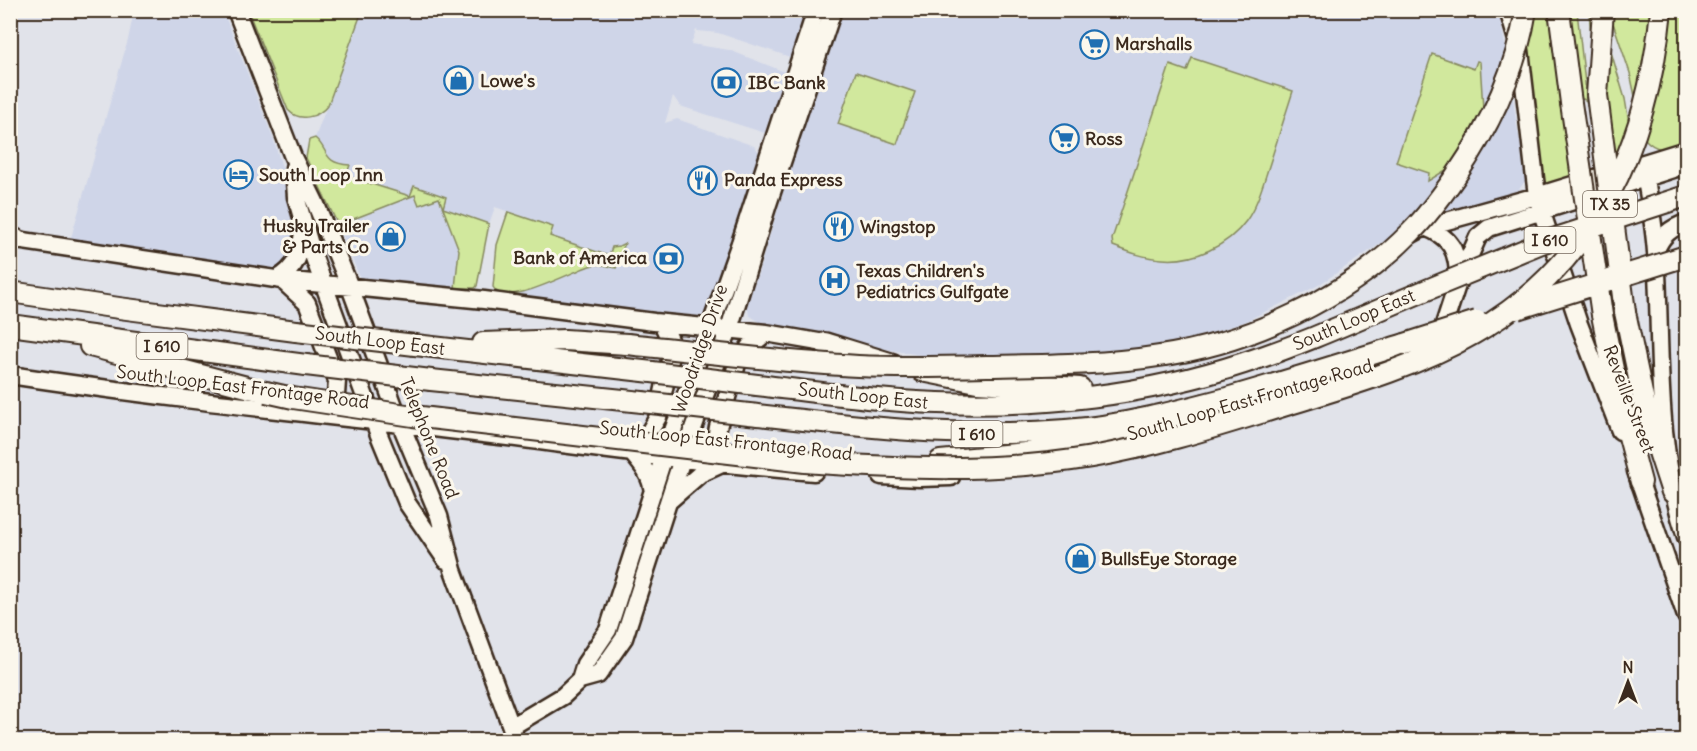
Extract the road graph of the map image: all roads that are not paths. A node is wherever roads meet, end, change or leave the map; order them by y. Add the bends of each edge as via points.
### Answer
1 (236, 10) edge
2 (816, 10) edge
3 (833, 10) edge
4 (1508, 10) edge
5 (1526, 10) edge
6 (1559, 10) edge
7 (1603, 10) edge
8 (1661, 10) edge
9 (1686, 150) edge
10 (293, 157) junction
11 (1686, 165) edge
12 (1644, 170) junction
13 (1609, 195) junction
14 (1686, 196) edge
15 (1539, 203) junction
16 (303, 221) junction
17 (1686, 223) edge
18 (1425, 227) junction
19 (12, 239) edge
20 (1656, 250) junction
21 (1686, 256) edge
22 (1686, 267) edge
23 (280, 280) junction
24 (1458, 282) junction
25 (324, 285) junction
26 (350, 287) junction
27 (10, 292) edge
28 (1570, 297) junction
29 (662, 323) junction
30 (14, 326) edge
31 (710, 327) junction
32 (729, 329) junction
33 (766, 333) junction
34 (825, 343) junction
35 (415, 345) junction
36 (10, 375) edge
37 (1125, 391) junction
38 (1204, 404) junction
39 (315, 414) junction
40 (374, 422) junction
41 (401, 425) junction
42 (630, 452) junction
43 (664, 456) junction
44 (682, 459) junction
45 (722, 464) junction
46 (827, 473) junction
47 (1641, 482) junction
48 (653, 492) junction
49 (1672, 492) junction
50 (669, 501) junction
51 (1686, 537) edge
52 (453, 570) junction
53 (1686, 616) edge
54 (580, 680) junction
55 (514, 734) edge

1 - 10 main road, Telephone Road
2 - 31 main road, Woodridge Drive
3 - 32 main road, Woodridge Drive
4 - 15 main road, Reveille Street via 1520,50
5 - 35 highway, bridge via 1512,70 1498,104 1473,150 1431,210 1389,252 1353,280 1284,320 1244,336 1158,357 1000,366 859,366 565,340
6 - 47 highway, TX 35, bridge via 1602,315
7 - 13 highway, TX 35, bridge via 1597,95
8 - 13 highway, bridge via 1656,56 1641,121
9 - 12 main road, South Loop East Frontage Road
10 - 16 main road, Telephone Road via 296,197
10 - 26 main road, Telephone Road
11 - 12 main road, South Loop East Frontage Road
12 - 15 main road, South Loop East Frontage Road
12 - 20 main road, Reveille Street
13 - 30 highway, bridge via 1587,231 1550,275 1512,309 1456,343 1325,393 1175,438 1049,463 917,469 816,463 413,416 266,392
13 - 49 highway, TX 35, bridge via 1624,312 1646,412
14 - 37 highway, South Loop East / I 610, bridge via 1544,243 1243,364
15 - 18 main road, South Loop East Frontage Road
15 - 24 main road, South Loop East Frontage Road via 1478,237
15 - 28 main road, Reveille Street
16 - 23 main road via 300,252
16 - 25 main road, Telephone Road
17 - 20 main road via 1663,236
18 - 24 main road via 1436,231 1452,246 1458,262
18 - 34 main road, South Loop East Frontage Road via 1294,305 1256,323 1171,352 1122,363 1056,370 970,368
19 - 23 main road, South Loop East Frontage Road
20 - 49 main road, Reveille Street via 1660,395
21 - 28 highway, South Loop East / I 610, bridge
22 - 28 highway, bridge
23 - 25 main road, South Loop East Frontage Road
23 - 39 main road via 307,303 337,381 332,401
24 - 46 main road, South Loop East Frontage Road via 1434,352 1415,372 1202,438 1101,462 1034,471 920,478
25 - 26 main road, South Loop East Frontage Road
25 - 40 main road, Telephone Road
26 - 29 main road, South Loop East Frontage Road
26 - 41 main road, Telephone Road
27 - 35 highway, South Loop East / I 610, bridge
28 - 38 highway, South Loop East / I 610, bridge
28 - 47 main road, Reveille Street
29 - 31 main road, South Loop East Frontage Road
29 - 42 main road via 670,340 671,355 658,417
30 - 38 highway, South Loop East / I 610, bridge via 431,380 902,431 986,434 1067,430 1137,420
31 - 32 main road, South Loop East Frontage Road
31 - 43 main road, Woodridge Drive
32 - 33 main road, South Loop East Frontage Road
32 - 44 main road, Woodridge Drive
33 - 34 main road, South Loop East Frontage Road
33 - 45 main road via 738,361 715,446
34 - 37 highway via 977,382
35 - 37 highway, South Loop East / I 610, bridge via 898,401 982,404
36 - 39 main road, South Loop East Frontage Road via 173,399
38 - 46 highway via 1183,426 1152,434 1057,450
39 - 40 main road, South Loop East Frontage Road
40 - 41 main road, South Loop East Frontage Road
40 - 52 main road, Telephone Road via 407,504
41 - 42 main road, South Loop East Frontage Road
41 - 52 main road, Telephone Road via 439,516
42 - 43 main road, South Loop East Frontage Road
42 - 48 main road via 647,471
43 - 44 main road, South Loop East Frontage Road
43 - 48 main road, Woodridge Drive
44 - 45 main road, South Loop East Frontage Road
44 - 50 main road, Woodridge Drive
45 - 46 main road, South Loop East Frontage Road
45 - 50 main road via 700,474
47 - 53 main road, Reveille Street / TX 35
48 - 54 main road, Woodridge Drive via 608,630 585,663
49 - 51 main road, Reveille Street / TX 35
50 - 54 main road, Woodridge Drive via 624,638 598,675
52 - 55 main road, Telephone Road
54 - 55 main road, Woodridge Drive

